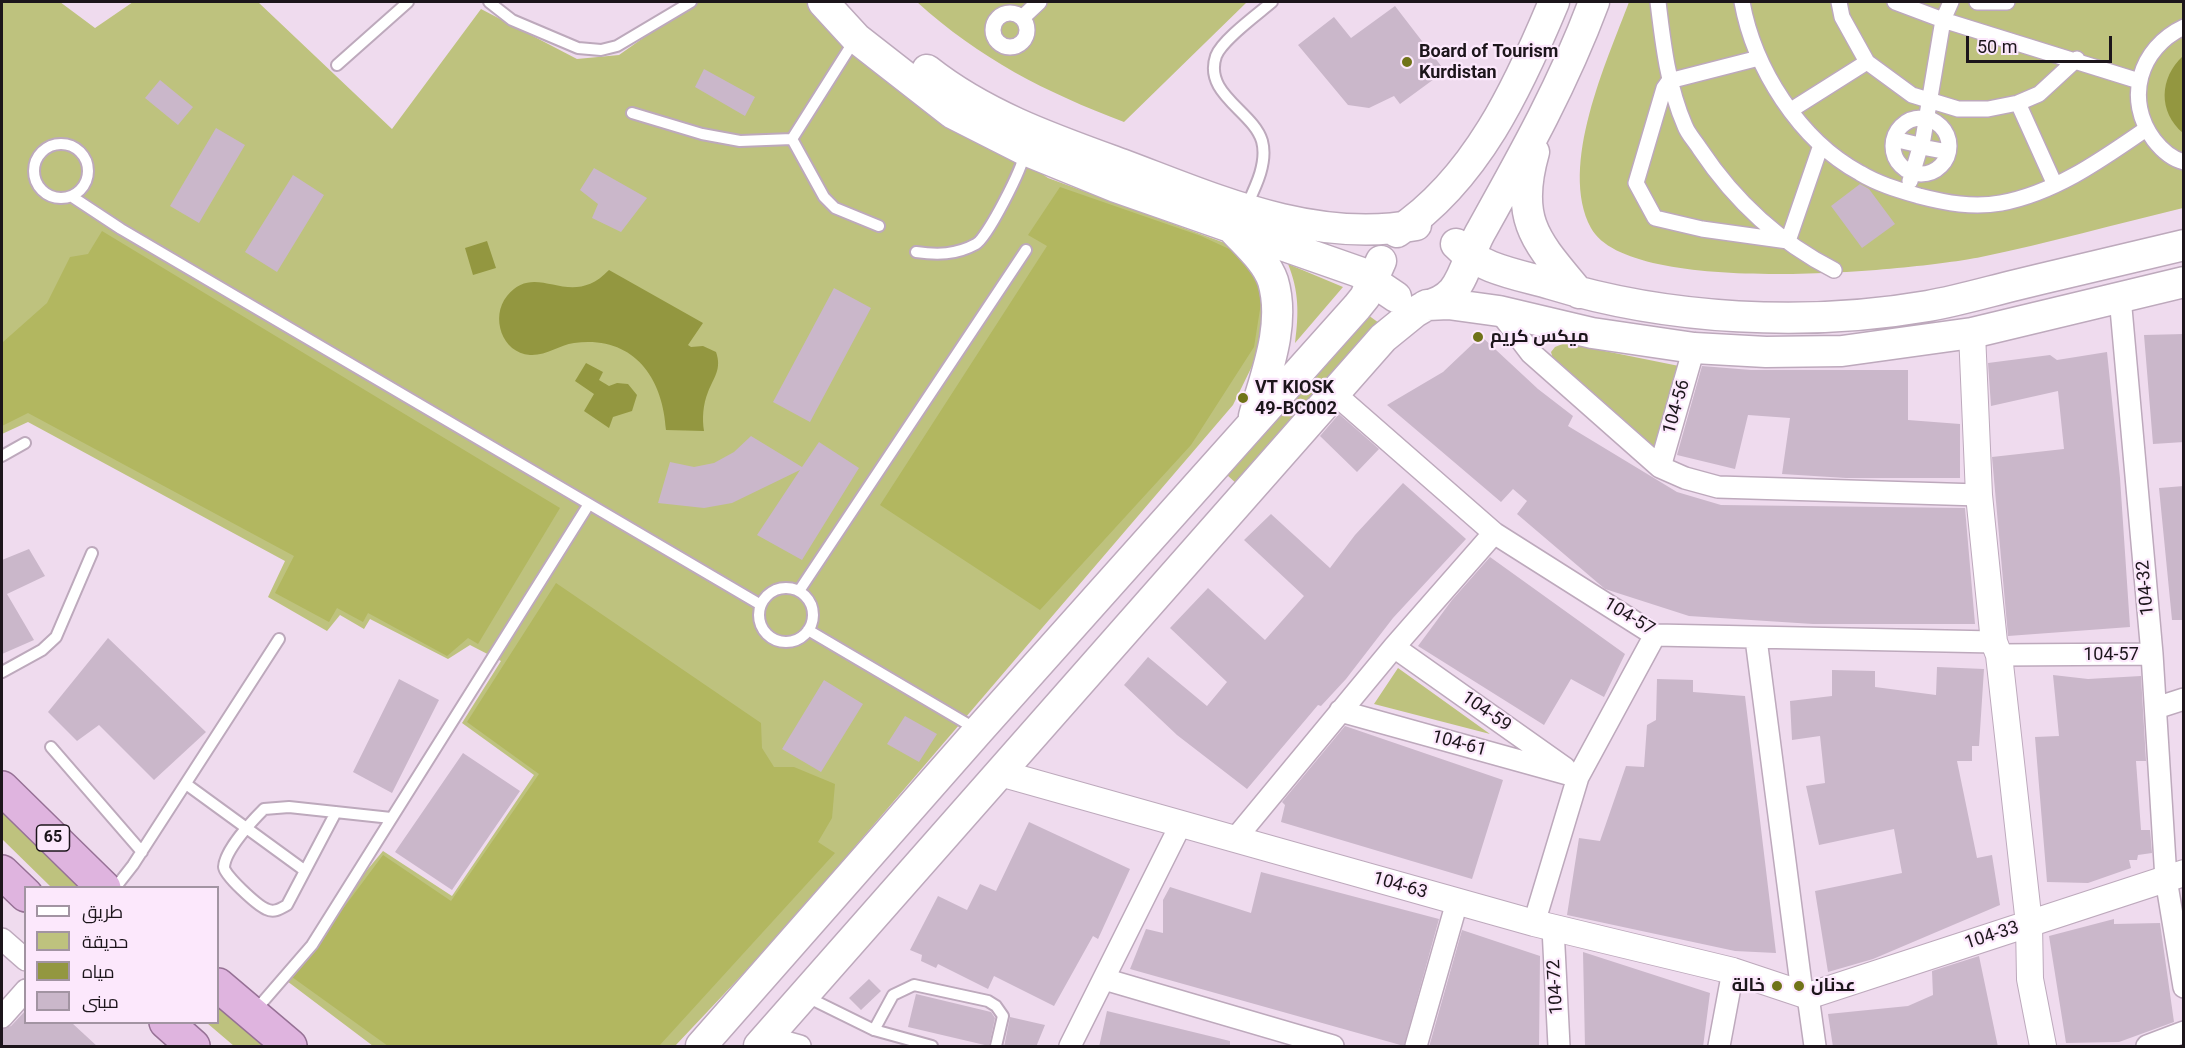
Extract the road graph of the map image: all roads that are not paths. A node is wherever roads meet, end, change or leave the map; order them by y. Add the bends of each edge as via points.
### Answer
1 (408, 2) edge
2 (489, 2) edge
3 (690, 2) edge
4 (823, 2) edge
5 (847, 2) edge
6 (1039, 2) edge
7 (1272, 2) edge
8 (1554, 2) edge
9 (1594, 2) edge
10 (1658, 2) edge
11 (1742, 2) edge
12 (1839, 2) edge
13 (1895, 2) edge
14 (1951, 2) edge
15 (1977, 2) edge
16 (2007, 2) edge
17 (1022, 18) dead end
18 (1943, 20) junction
19 (2184, 27) edge
20 (856, 38) junction
21 (1759, 58) junction
22 (2077, 59) junction
23 (1867, 62) junction
24 (337, 65) dead end
25 (1669, 81) junction
26 (2139, 81) junction
27 (1931, 99) junction
28 (2018, 103) junction
29 (1791, 110) junction
30 (632, 113) dead end
31 (1927, 120) junction
32 (1541, 124) junction
33 (2146, 129) junction
34 (1894, 138) junction
35 (792, 139) junction
36 (1821, 145) junction
37 (1921, 146) junction
38 (1025, 150) junction
39 (1948, 152) junction
40 (2184, 162) edge
41 (1913, 173) junction
42 (2055, 185) junction
43 (1907, 192) junction
44 (71, 196) junction
45 (1237, 217) junction
46 (879, 226) dead end
47 (1406, 228) junction
48 (1788, 241) junction
49 (2184, 245) edge
50 (1026, 250) dead end
51 (916, 252) dead end
52 (1462, 259) junction
53 (1834, 270) dead end
54 (1383, 279) junction
55 (2184, 282) edge
56 (1579, 293) junction
57 (2120, 297) junction
58 (1427, 305) junction
59 (1499, 311) junction
60 (1972, 333) junction
61 (1694, 348) junction
62 (1335, 394) junction
63 (1252, 423) junction
64 (25, 443) dead end
65 (2, 456) edge
66 (1660, 467) junction
67 (1980, 495) junction
68 (589, 504) junction
69 (1494, 533) junction
70 (92, 553) dead end
71 (799, 591) junction
72 (761, 605) junction
73 (808, 630) junction
74 (1655, 635) junction
75 (279, 639) dead end
76 (1756, 639) junction
77 (1394, 647) junction
78 (1996, 649) junction
79 (2152, 654) junction
80 (2, 672) edge
81 (2184, 699) edge
82 (2156, 708) junction
83 (1340, 711) junction
84 (979, 730) junction
85 (51, 747) dead end
86 (1000, 773) junction
87 (1578, 777) junction
88 (186, 784) junction
89 (2, 788) edge
90 (336, 812) junction
91 (391, 818) junction
92 (1181, 824) junction
93 (246, 828) junction
94 (1235, 839) junction
95 (142, 852) junction
96 (866, 859) junction
97 (304, 870) junction
98 (2, 872) edge
99 (2175, 876) edge
100 (102, 886) edge
101 (116, 886) edge
102 (899, 887) junction
103 (24, 893) edge
104 (1457, 902) junction
105 (2029, 924) junction
106 (1543, 926) junction
107 (2, 939) edge
108 (24, 958) edge
109 (1733, 970) junction
110 (1104, 979) junction
111 (219, 986) edge
112 (2184, 987) edge
113 (24, 992) edge
114 (1805, 994) junction
115 (804, 995) junction
116 (252, 1015) junction
117 (2, 1017) edge
118 (167, 1024) edge
119 (874, 1030) junction
120 (2184, 1032) edge
121 (764, 1042) edge
122 (194, 1047) edge
123 (290, 1047) edge
124 (701, 1047) edge
125 (800, 1047) edge
126 (932, 1047) edge
127 (996, 1047) edge
128 (1070, 1047) edge
129 (1333, 1047) edge
130 (1416, 1047) edge
131 (1559, 1047) edge
132 (1719, 1047) edge
133 (1815, 1047) edge
134 (2043, 1047) edge
135 (2147, 1047) edge

1 - 24 lane
2 - 3 lane via 512,20 556,39 578,48 601,50 617,46
4 - 20 main road
5 - 45 main road via 866,22 948,87 1027,129
6 - 17 street
7 - 45 lane via 1220,49 1213,72 1219,87 1262,143 1259,175
8 - 47 main road via 1518,84 1498,118 1444,193
9 - 32 main road
10 - 25 street
11 - 21 street
12 - 23 street via 1842,17
13 - 18 street
14 - 18 street
15 - 16 street
18 - 22 street
18 - 27 street
19 - 26 street via 2154,49
20 - 35 lane
20 - 38 main road via 952,113
21 - 25 street
21 - 29 street
22 - 26 street
22 - 28 street via 2038,94
23 - 27 street via 1912,95
23 - 29 street
25 - 48 street via 1686,129 1717,176 1732,194
25 - 48 street via 1636,183 1655,218
26 - 33 street via 2140,114
27 - 28 street via 1958,109
27 - 31 street
28 - 42 street
29 - 36 street
30 - 35 lane via 740,141
31 - 34 street via 1907,122
31 - 37 street
31 - 39 street via 1944,131
32 - 52 main road
32 - 56 main road via 1529,167 1528,219 1535,237
33 - 40 street via 2160,148
33 - 42 street via 2085,171
34 - 37 street
34 - 41 street via 1897,162
35 - 46 lane via 824,197 836,208
36 - 43 street via 1858,173
36 - 48 street
37 - 39 street
37 - 41 street
38 - 45 main road via 1116,187
38 - 51 lane via 1024,162 1008,195 978,244 942,256
39 - 41 street via 1934,171
41 - 43 street
42 - 43 street via 2019,198 1982,205 1943,203
44 - 44 lane via 87,177 85,161 75,148 50,146 34,165 36,181 47,194
44 - 68 lane
45 - 47 main road via 1374,230
45 - 54 main road
45 - 63 main road via 1272,280 1277,306 1274,344
47 - 52 main road via 1429,225 1442,230
47 - 54 main road via 1388,242
48 - 53 street
49 - 56 main road via 1929,306 1876,312 1824,316 1697,314
50 - 71 lane
52 - 56 main road
52 - 58 main road via 1451,294
54 - 58 main road via 1407,303
54 - 63 main road
55 - 57 main road
57 - 60 main road
57 - 79 street, 104-32
58 - 59 main road
58 - 62 main road via 1392,328
59 - 61 main road via 1592,333
59 - 66 street via 1531,353
60 - 61 main road via 1842,351
60 - 67 street
61 - 66 street, 104-56
62 - 69 street, 104-57
62 - 86 main road
63 - 84 main road
64 - 65 lane
66 - 67 street via 1718,487
67 - 78 street
68 - 72 lane
68 - 91 lane
69 - 74 street, 104-57
69 - 77 street
70 - 80 lane via 56,637 42,650
71 - 72 lane via 772,592
71 - 73 lane via 811,604 813,613
72 - 73 lane via 760,622 778,641 795,640
73 - 84 lane
74 - 76 street, 104-57
74 - 87 street
75 - 88 lane
76 - 78 street, 104-57
76 - 114 street
77 - 83 street
77 - 87 street, 104-59
78 - 79 street, 104-57
78 - 105 street
79 - 82 street, 104-32
81 - 82 street
82 - 99 street, 104-32
83 - 87 street, 104-61
83 - 94 street
84 - 96 main road
85 - 95 lane
86 - 92 street, 104-63
86 - 102 main road
87 - 106 street
88 - 93 lane
88 - 95 lane
89 - 100 highway, 65
90 - 91 lane
90 - 93 lane via 274,807 264,809
90 - 97 lane
91 - 116 lane via 312,945
92 - 94 street, 104-63
92 - 110 street
93 - 97 lane
93 - 97 lane via 224,866 226,876 266,909 277,911 287,905
94 - 104 street, 104-63
95 - 101 lane
96 - 102 main road
96 - 124 main road
98 - 103 highway
99 - 105 street, 104-33
99 - 112 street, 104-32
102 - 115 main road
104 - 106 street, 104-63
104 - 130 street
105 - 114 street, 104-33
105 - 134 street via 2030,979
106 - 109 street, 104-63
106 - 131 street, 104-72
107 - 108 street
109 - 114 street, 104-63
109 - 132 street
110 - 128 street
110 - 129 street
111 - 116 highway
113 - 117 street
114 - 133 street
115 - 119 lane
115 - 121 main road
116 - 123 highway
118 - 122 highway
119 - 126 lane
119 - 127 lane via 893,995 914,985 996,1006 1003,1016
120 - 135 street
121 - 125 street

